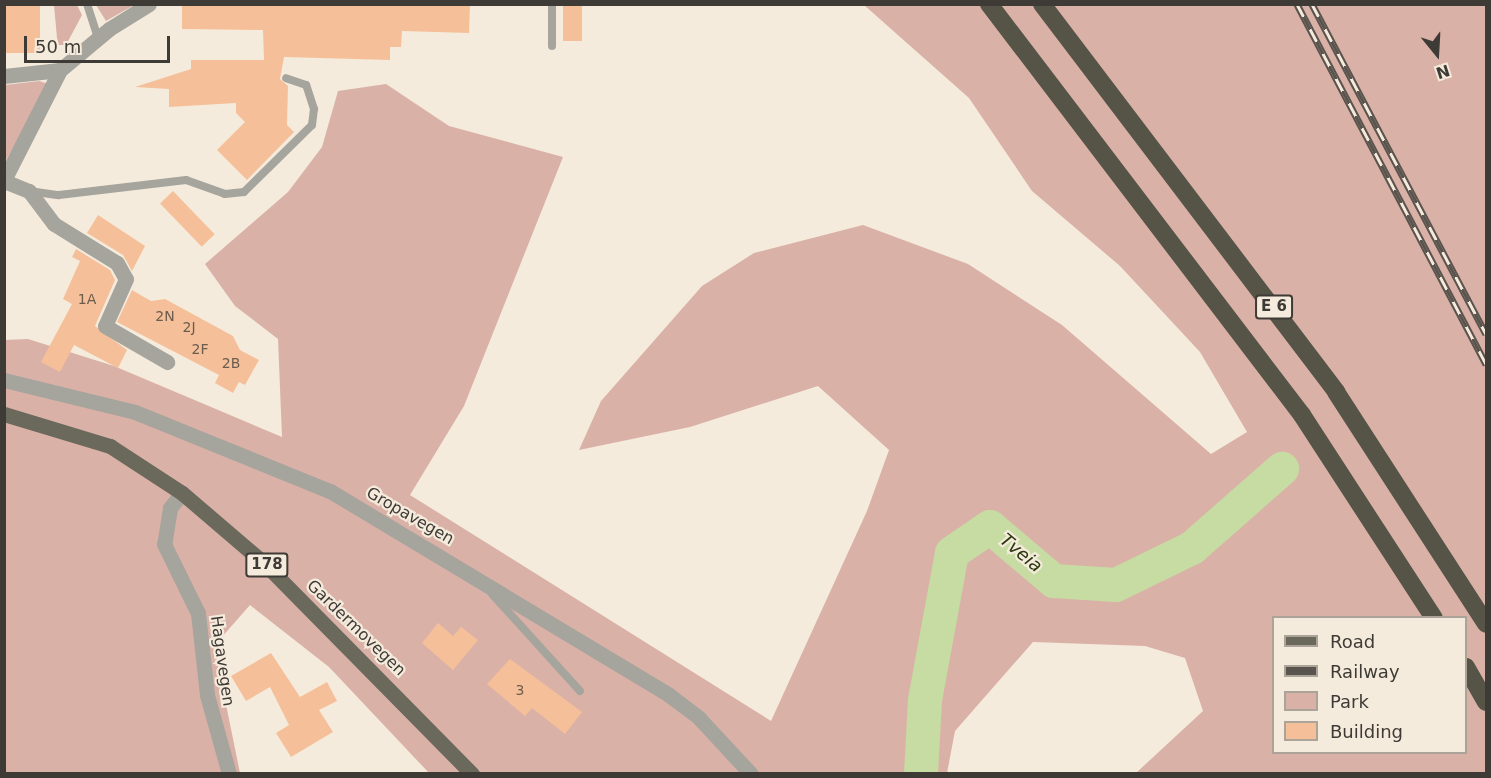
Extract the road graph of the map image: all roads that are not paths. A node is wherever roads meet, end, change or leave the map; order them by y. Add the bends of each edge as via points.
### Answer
1 (87, 4) edge
2 (149, 4) edge
3 (552, 4) edge
4 (989, 4) edge
5 (1042, 4) edge
6 (98, 38) junction
7 (552, 46) dead end
8 (60, 70) junction
9 (4, 76) edge
10 (286, 78) dead end
11 (4, 180) edge
12 (29, 191) junction
13 (166, 362) dead end
14 (4, 380) edge
15 (4, 414) edge
16 (20, 417) junction
17 (4, 420) edge
18 (182, 493) junction
19 (488, 582) junction
20 (1433, 616) edge
21 (1484, 617) edge
22 (1467, 669) edge
23 (580, 691) dead end
24 (1486, 702) edge
25 (229, 774) edge
26 (472, 774) edge
27 (751, 774) edge

1 - 6 lane
2 - 6 street
3 - 7 lane
4 - 20 highway, E 6 via 1302,415
5 - 21 highway, E 6 via 1336,392
6 - 8 street
8 - 9 street
8 - 11 street
10 - 12 lane via 306,85 314,109 312,125 244,192 225,194 186,180 59,195
11 - 12 street
12 - 13 street via 54,224 124,272 105,326
14 - 19 street, Gropavegen via 118,407 214,440 330,491
15 - 16 main road, Gardermovegen / 178
16 - 17 main road, Gardermovegen / 178
16 - 18 main road, Gardermovegen / 178 via 110,446
18 - 25 street, Hagavegen via 170,508 162,531 164,544 198,613 207,695
18 - 26 main road, Gardermovegen / 178 via 266,564
19 - 23 lane via 493,595
19 - 27 street, Gropavegen via 669,694 699,717
22 - 24 highway

